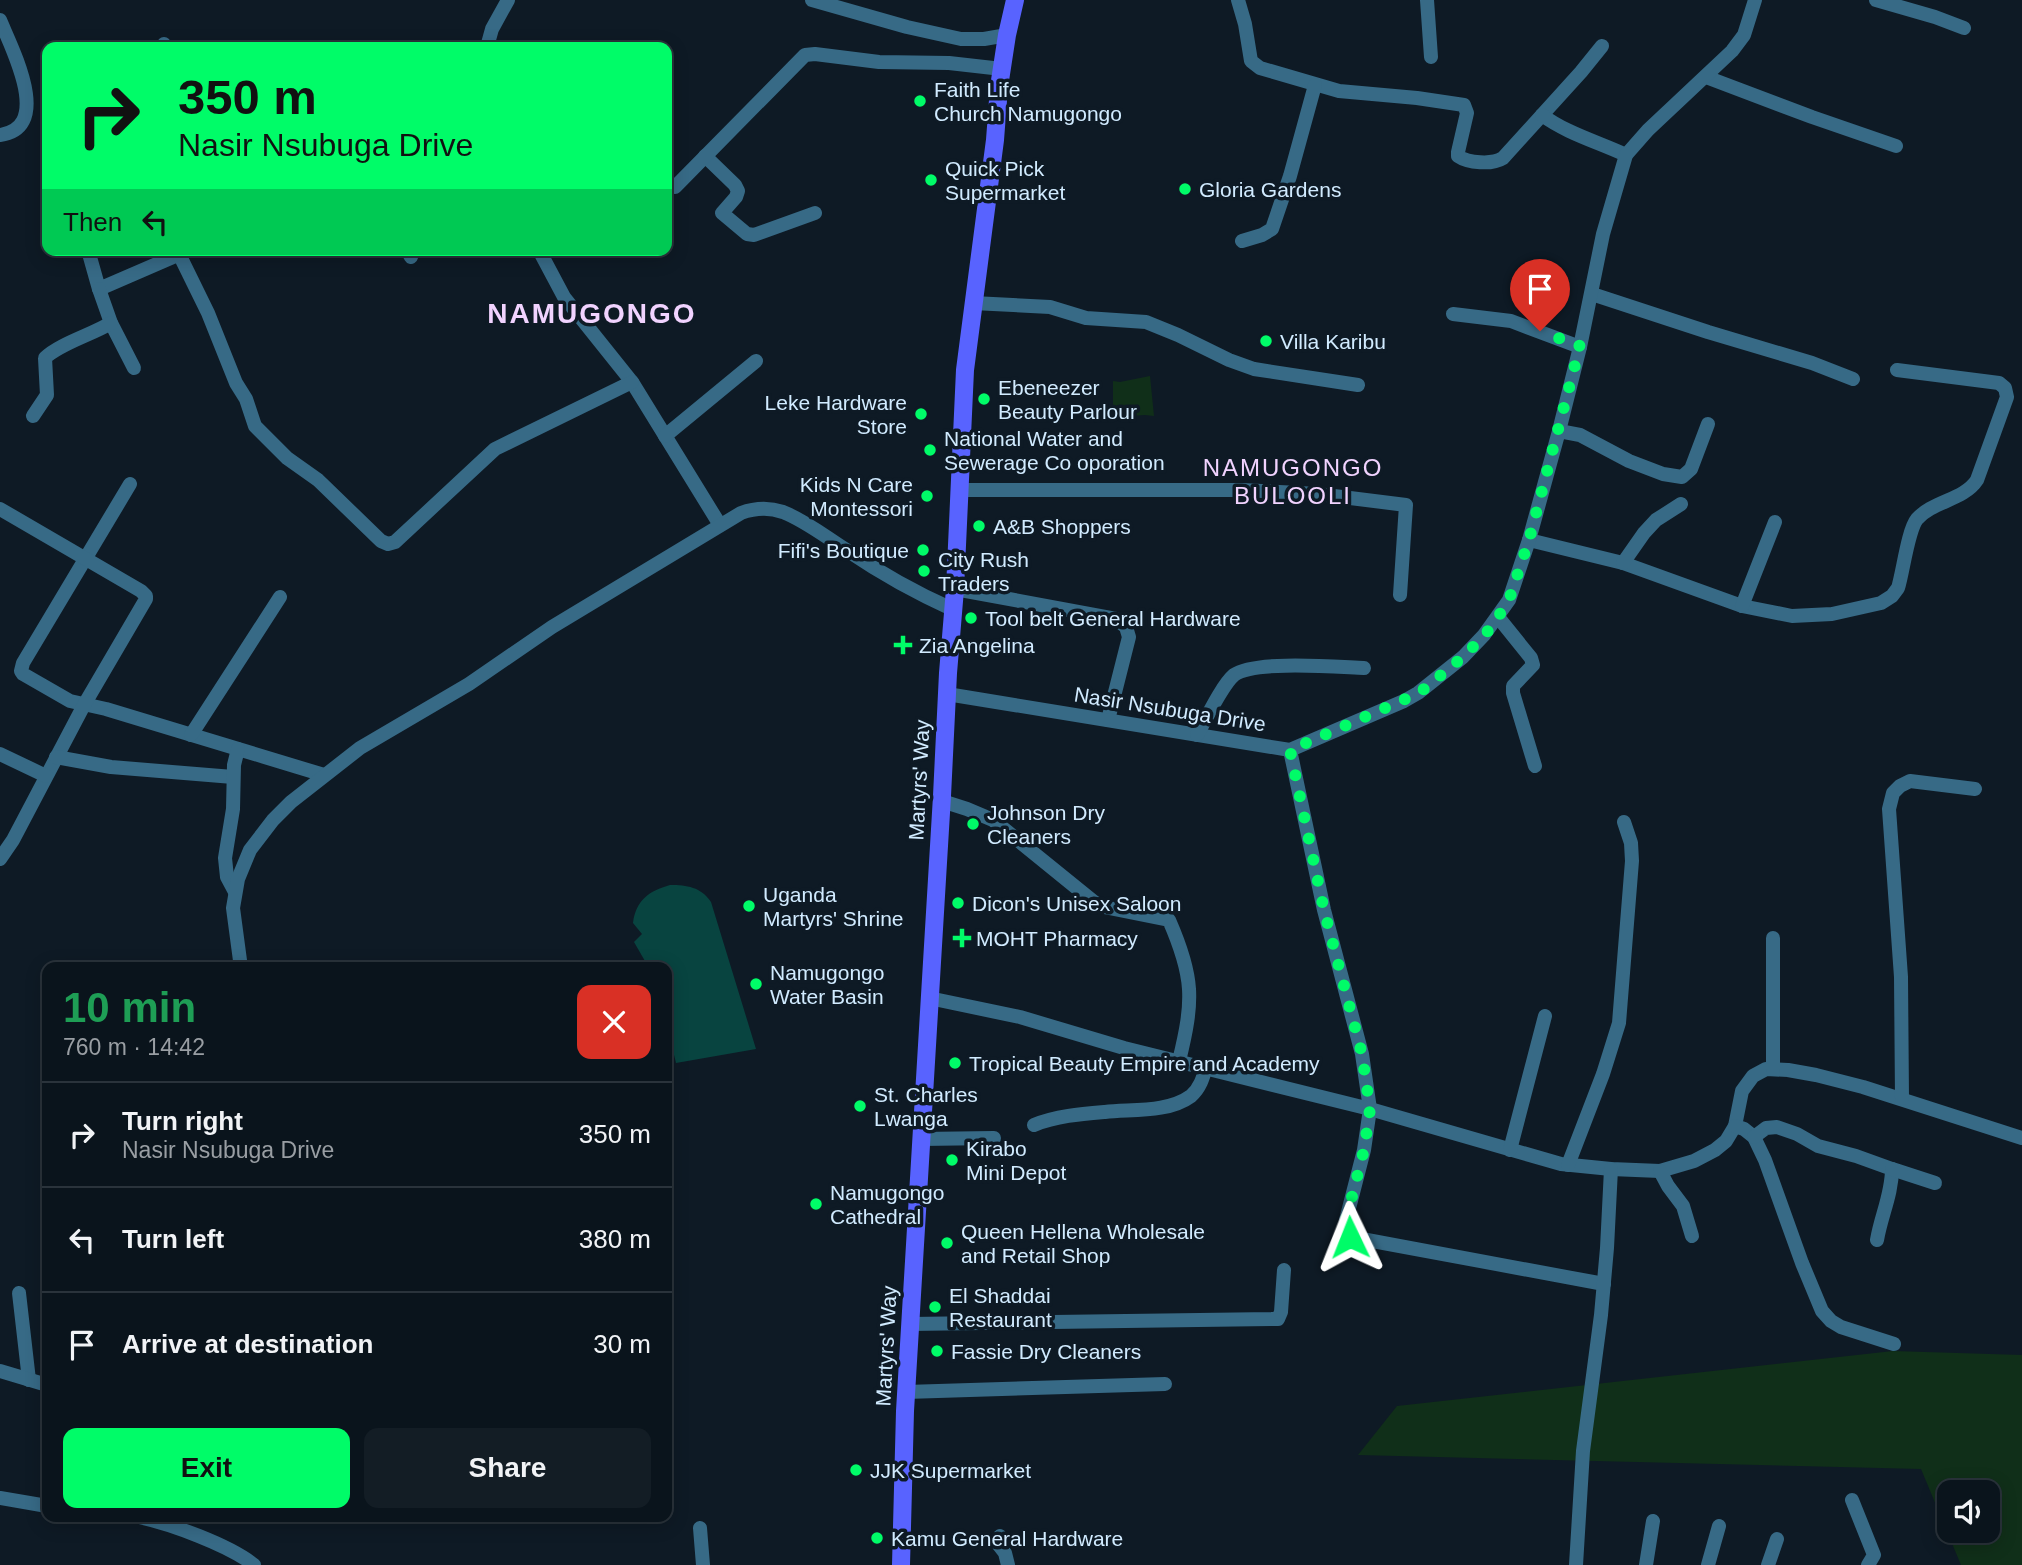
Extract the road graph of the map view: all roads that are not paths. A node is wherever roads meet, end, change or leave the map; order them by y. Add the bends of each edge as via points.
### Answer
1 (508, 0) edge
2 (812, 0) edge
3 (1015, 0) edge
4 (1238, 0) edge
5 (1427, 0) edge
6 (1755, 0) edge
7 (1876, 0) edge
8 (850, 6) edge
9 (0, 20) edge
10 (1964, 28) dead end
11 (1007, 35) junction
12 (488, 42) edge
13 (1602, 46) dead end
14 (1431, 57) dead end
15 (1002, 69) junction
16 (1706, 76) junction
17 (1315, 85) junction
18 (1542, 115) junction
19 (0, 135) edge
20 (1896, 146) dead end
21 (1626, 155) junction
22 (705, 156) junction
23 (675, 187) dead end
24 (815, 214) dead end
25 (1242, 241) dead end
26 (90, 256) edge
27 (172, 256) edge
28 (177, 256) edge
29 (542, 256) edge
30 (99, 289) junction
31 (1592, 294) junction
32 (973, 303) junction
33 (1453, 314) dead end
34 (110, 323) junction
35 (1580, 346) junction
36 (756, 361) dead end
37 (134, 368) dead end
38 (1897, 370) dead end
39 (1853, 379) dead end
40 (632, 382) junction
41 (1358, 385) dead end
42 (33, 416) dead end
43 (1708, 424) dead end
44 (1559, 430) junction
45 (665, 436) junction
46 (130, 484) dead end
47 (959, 490) junction
48 (1681, 504) dead end
49 (0, 509) edge
50 (1775, 522) dead end
51 (720, 525) junction
52 (1529, 540) junction
53 (87, 558) junction
54 (1623, 563) junction
55 (955, 589) junction
56 (1400, 595) dead end
57 (280, 597) dead end
58 (1742, 606) junction
59 (952, 608) junction
60 (1498, 617) junction
61 (1364, 668) dead end
62 (947, 694) junction
63 (84, 705) junction
64 (1108, 720) junction
65 (191, 735) junction
66 (1196, 736) junction
67 (238, 749) junction
68 (1290, 750) junction
69 (0, 754) edge
70 (56, 757) junction
71 (1535, 766) dead end
72 (324, 775) junction
73 (46, 776) junction
74 (233, 777) junction
75 (1975, 789) dead end
76 (942, 801) junction
77 (1624, 822) dead end
78 (0, 859) edge
79 (235, 892) junction
80 (1773, 939) dead end
81 (240, 962) edge
82 (929, 998) junction
83 (1545, 1016) dead end
84 (1179, 1061) junction
85 (1206, 1067) junction
86 (1773, 1069) junction
87 (1902, 1098) junction
88 (1370, 1109) junction
89 (1034, 1125) dead end
90 (1735, 1126) junction
91 (1754, 1137) junction
92 (994, 1138) dead end
93 (2022, 1138) edge
94 (921, 1139) junction
95 (1510, 1150) junction
96 (1568, 1165) junction
97 (1611, 1169) junction
98 (1892, 1169) junction
99 (1660, 1171) junction
100 (1935, 1183) dead end
101 (1692, 1236) dead end
102 (1877, 1240) dead end
103 (1284, 1270) dead end
104 (1604, 1284) junction
105 (19, 1293) dead end
106 (909, 1324) junction
107 (1894, 1344) dead end
108 (0, 1371) edge
109 (29, 1380) junction
110 (42, 1384) edge
111 (1165, 1384) dead end
112 (906, 1392) junction
113 (0, 1499) edge
114 (1852, 1500) dead end
115 (42, 1505) edge
116 (1653, 1521) dead end
117 (157, 1522) edge
118 (1719, 1526) dead end
119 (700, 1528) dead end
120 (1000, 1536) dead end
121 (1777, 1539) dead end
122 (254, 1565) edge
123 (703, 1565) edge
124 (901, 1565) edge
125 (1008, 1565) edge
126 (1576, 1565) edge
127 (1646, 1565) edge
128 (1708, 1565) edge
129 (1768, 1565) edge
130 (1868, 1565) edge

1 - 12 street
2 - 8 street
3 - 11 main road, Martyrs' Way
4 - 17 street via 1254,64
5 - 14 street
6 - 16 street, Nasir Nsubuga Drive via 1744,35
7 - 10 street
8 - 11 street via 961,39
9 - 19 street via 28,99 18,127
11 - 15 main road, Martyrs' Way
13 - 18 street
15 - 22 street via 810,54 800,58
15 - 32 main road, Martyrs' Way
16 - 20 street
16 - 21 street, Nasir Nsubuga Drive
17 - 18 street via 1464,105 1468,113 1458,152 1463,159 1498,162
17 - 25 street via 1272,229
18 - 21 street
21 - 31 street, Nasir Nsubuga Drive via 1603,234
22 - 23 street
22 - 24 street via 735,185 736,197 722,213 747,234 754,236
26 - 30 street
27 - 30 street
28 - 40 street via 208,313 254,426 388,544 495,449
29 - 40 street via 564,297
30 - 34 street
31 - 35 street, Nasir Nsubuga Drive
31 - 39 street
32 - 41 street via 1050,307 1086,318 1146,322 1254,369
32 - 47 main road, Martyrs' Way
33 - 35 street via 1511,321
34 - 37 street
34 - 42 street via 44,358 47,395
35 - 44 street, Nasir Nsubuga Drive
36 - 45 street
38 - 58 street via 2003,385 2006,405 1975,484 1915,521 1898,588 1881,604 1810,616
40 - 45 street
43 - 44 street via 1691,470 1682,477 1663,474 1580,435
44 - 52 street, Nasir Nsubuga Drive
45 - 51 street
46 - 53 street
47 - 55 main road, Martyrs' Way
47 - 56 street via 1242,490 1406,505
48 - 54 street via 1656,520
49 - 53 street
50 - 58 street
51 - 59 street via 752,509 783,512 890,579
51 - 72 street via 359,748
52 - 54 street
52 - 60 street, Nasir Nsubuga Drive via 1509,600
53 - 63 street via 141,591 146,599
53 - 63 street via 21,671
54 - 58 street
55 - 59 main road, Martyrs' Way
55 - 64 street via 1124,624 1129,637
57 - 65 street
59 - 62 main road, Martyrs' Way
60 - 68 street, Nasir Nsubuga Drive via 1463,657 1419,693
60 - 71 street via 1533,665 1513,686 1513,693
61 - 66 street via 1297,667 1237,674
62 - 64 street, Nasir Nsubuga Drive
62 - 76 main road, Martyrs' Way
63 - 65 street
63 - 70 street
64 - 66 street, Nasir Nsubuga Drive
65 - 67 street
66 - 68 street, Nasir Nsubuga Drive
67 - 72 street
67 - 74 street
68 - 88 street via 1324,910 1362,1054
69 - 73 street
70 - 73 street
70 - 74 street via 111,767
72 - 79 street via 260,836
73 - 78 street
74 - 79 street via 225,868
75 - 87 street via 1910,781 1893,793 1889,809 1901,977
76 - 82 main road, Martyrs' Way
76 - 84 street via 993,820 1094,902 1169,920 1182,950 1190,992
77 - 96 street via 1632,861 1619,1023
79 - 81 street
80 - 86 street
82 - 84 street via 1020,1017
82 - 94 main road, Martyrs' Way
83 - 95 street
84 - 85 street
85 - 88 street
85 - 89 street via 1198,1088 1174,1104 1052,1118
86 - 87 street via 1816,1074
86 - 90 street via 1758,1072 1747,1082
87 - 93 street
88 - 95 street
88 - 104 street via 1346,1220 1347,1235
90 - 91 street
90 - 99 street via 1714,1150
91 - 98 street via 1777,1127 1818,1146
91 - 107 street via 1822,1311 1841,1327
92 - 94 street
94 - 106 main road, Martyrs' Way
95 - 96 street
96 - 97 street
97 - 99 street
97 - 104 street
98 - 100 street
98 - 102 street
99 - 101 street via 1684,1206
103 - 106 street via 1278,1319
104 - 126 street via 1583,1451
105 - 109 street
106 - 112 main road, Martyrs' Way
108 - 109 street
109 - 110 street
111 - 112 street
112 - 124 main road, Martyrs' Way
113 - 115 street
114 - 130 street via 1874,1555
116 - 127 street
117 - 122 street
118 - 128 street
119 - 123 street
120 - 125 street via 998,1544
121 - 129 street

